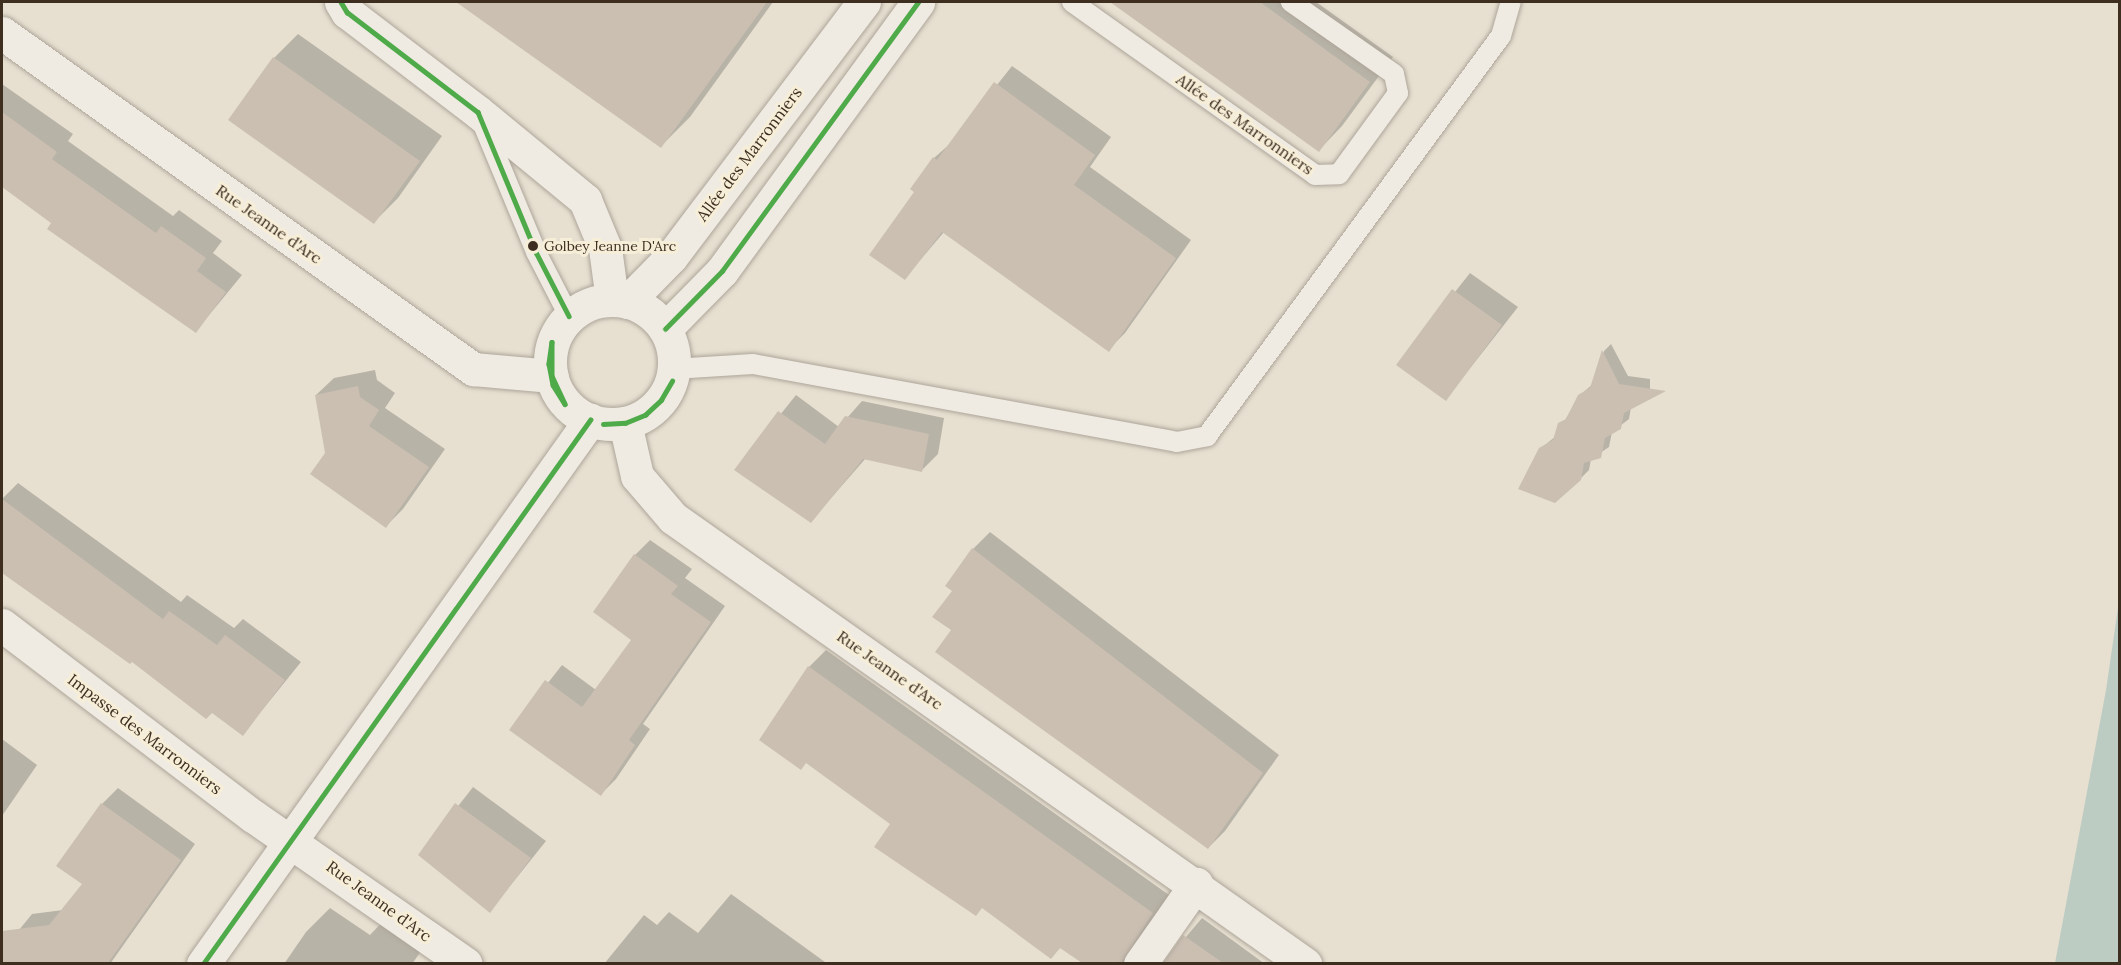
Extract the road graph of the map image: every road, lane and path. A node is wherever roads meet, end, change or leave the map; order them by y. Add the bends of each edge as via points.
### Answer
1 (341, 2) edge
2 (864, 2) edge
3 (918, 2) edge
4 (1072, 2) edge
5 (1291, 2) edge
6 (1511, 2) edge
7 (2, 33) edge
8 (478, 112) junction
9 (620, 301) junction
10 (569, 316) junction
11 (665, 329) junction
12 (673, 369) junction
13 (552, 376) junction
14 (590, 420) junction
15 (625, 423) junction
16 (2, 625) edge
17 (290, 842) junction
18 (1196, 884) junction
19 (203, 963) edge
20 (466, 963) edge
21 (1140, 963) edge
22 (1305, 963) edge

1 - 8 street via 347,12
2 - 9 street, Allée des Marronniers via 671,257
3 - 11 street via 722,271
4 - 5 lane, Allée des Marronniers via 1315,175 1339,174 1398,93 1394,74
6 - 12 lane via 1501,36 1207,436 1177,442 753,364
7 - 13 street, Rue Jeanne d'Arc via 472,369
8 - 9 street via 585,200 605,248
8 - 10 lane via 536,252
9 - 10 street via 599,300
9 - 11 street via 641,306
10 - 13 street via 552,342
11 - 12 street
12 - 15 street via 661,400 645,415
13 - 14 street via 565,404
14 - 15 street
14 - 17 street
15 - 18 street, Rue Jeanne d'Arc via 637,476 673,518
16 - 17 street, Impasse des Marronniers
17 - 19 street
17 - 20 street, Rue Jeanne d'Arc
18 - 21 street
18 - 22 street, Rue Jeanne d'Arc

